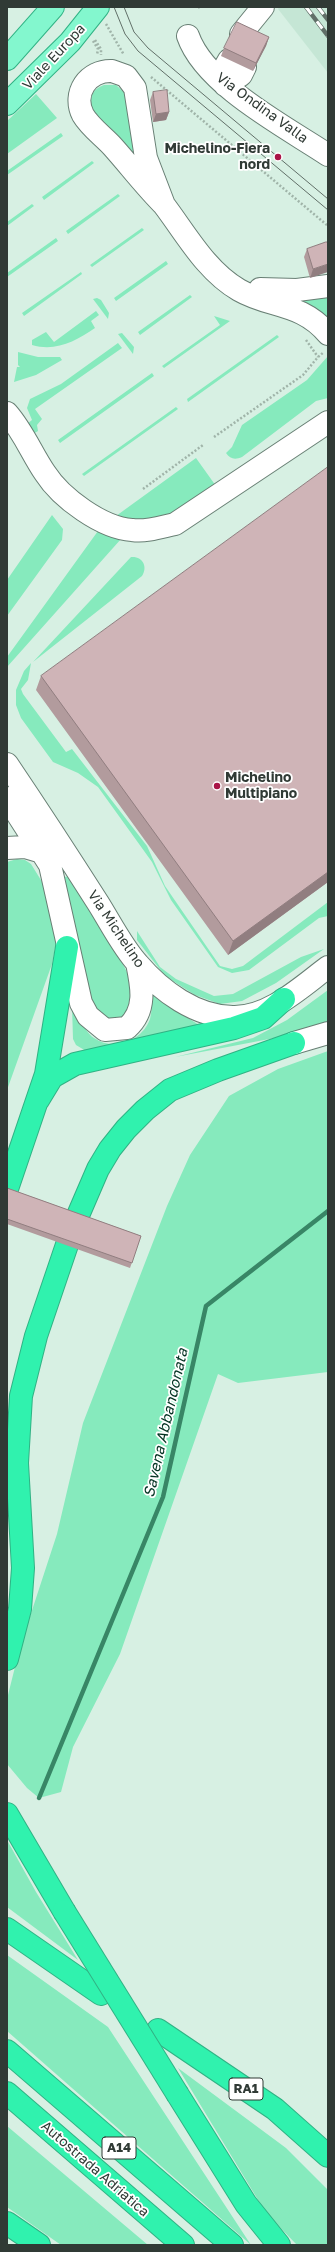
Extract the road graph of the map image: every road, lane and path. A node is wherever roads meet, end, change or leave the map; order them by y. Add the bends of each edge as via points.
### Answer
1 (53, 7) edge
2 (262, 10) edge
3 (101, 13) edge
4 (188, 36) dead end
5 (91, 38) dead end
6 (249, 38) edge
7 (97, 55) dead end
8 (129, 58) dead end
9 (7, 60) edge
10 (237, 63) edge
11 (146, 73) dead end
12 (226, 85) junction
13 (7, 104) edge
14 (328, 155) edge
15 (164, 205) junction
16 (328, 226) edge
17 (226, 281) junction
18 (328, 286) edge
19 (328, 334) edge
20 (307, 340) dead end
21 (328, 350) edge
22 (318, 357) junction
23 (7, 413) edge
24 (328, 422) edge
25 (214, 437) dead end
26 (203, 445) dead end
27 (143, 489) dead end
28 (7, 764) edge
29 (7, 798) edge
30 (7, 848) edge
31 (42, 852) junction
32 (67, 947) junction
33 (136, 963) junction
34 (324, 973) edge
35 (284, 999) junction
36 (328, 1033) edge
37 (294, 1043) joint
38 (38, 1100) junction
39 (7, 1189) edge
40 (23, 1568) junction
41 (7, 1629) edge
42 (7, 1659) edge
43 (7, 1814) edge
44 (7, 1929) edge
45 (101, 1994) dead end
46 (158, 2030) dead end
47 (7, 2051) edge
48 (11, 2098) edge
49 (328, 2156) edge
50 (7, 2223) edge
51 (39, 2245) edge
52 (183, 2245) edge
53 (232, 2245) edge
54 (279, 2245) edge

1 - 9 main road
2 - 6 street
3 - 8 path via 119,47
3 - 13 main road, Viale Europa
4 - 12 street, Via Ondina Valla via 200,59
5 - 7 path via 98,49
10 - 12 street via 241,75
11 - 16 path
12 - 14 street, Via Ondina Valla
15 - 15 street via 139,180 83,114 81,91 92,75 112,71 121,73 132,83 136,92 146,158
15 - 17 street via 212,269
17 - 18 street via 249,288 281,291
17 - 19 street via 251,296 299,311
20 - 22 path
21 - 22 path
22 - 25 path via 303,375
23 - 24 street via 46,474 69,500 115,526 132,530 175,524
26 - 27 path
28 - 33 street, Via Michelino via 53,831
29 - 31 street
30 - 31 street via 25,847
31 - 32 street via 54,876
32 - 33 street via 81,1003 88,1016 104,1030 127,1028 139,1014 142,985
32 - 38 highway via 51,1045
33 - 35 street, Via Michelino via 176,998 210,1013 245,1016
34 - 35 street, Via Michelino
35 - 38 highway via 263,1018 234,1028 75,1064 52,1077
36 - 37 street
37 - 40 highway via 170,1090 126,1128 98,1169 73,1227 36,1336 21,1396 17,1463
38 - 39 highway
40 - 41 highway
40 - 42 highway via 20,1609
43 - 54 highway, bridge via 64,1911 246,2204
44 - 45 highway
46 - 49 highway, RA1 via 274,2109
47 - 53 highway, A14
48 - 52 highway, Autostrada Adriatica / A14
50 - 51 highway

